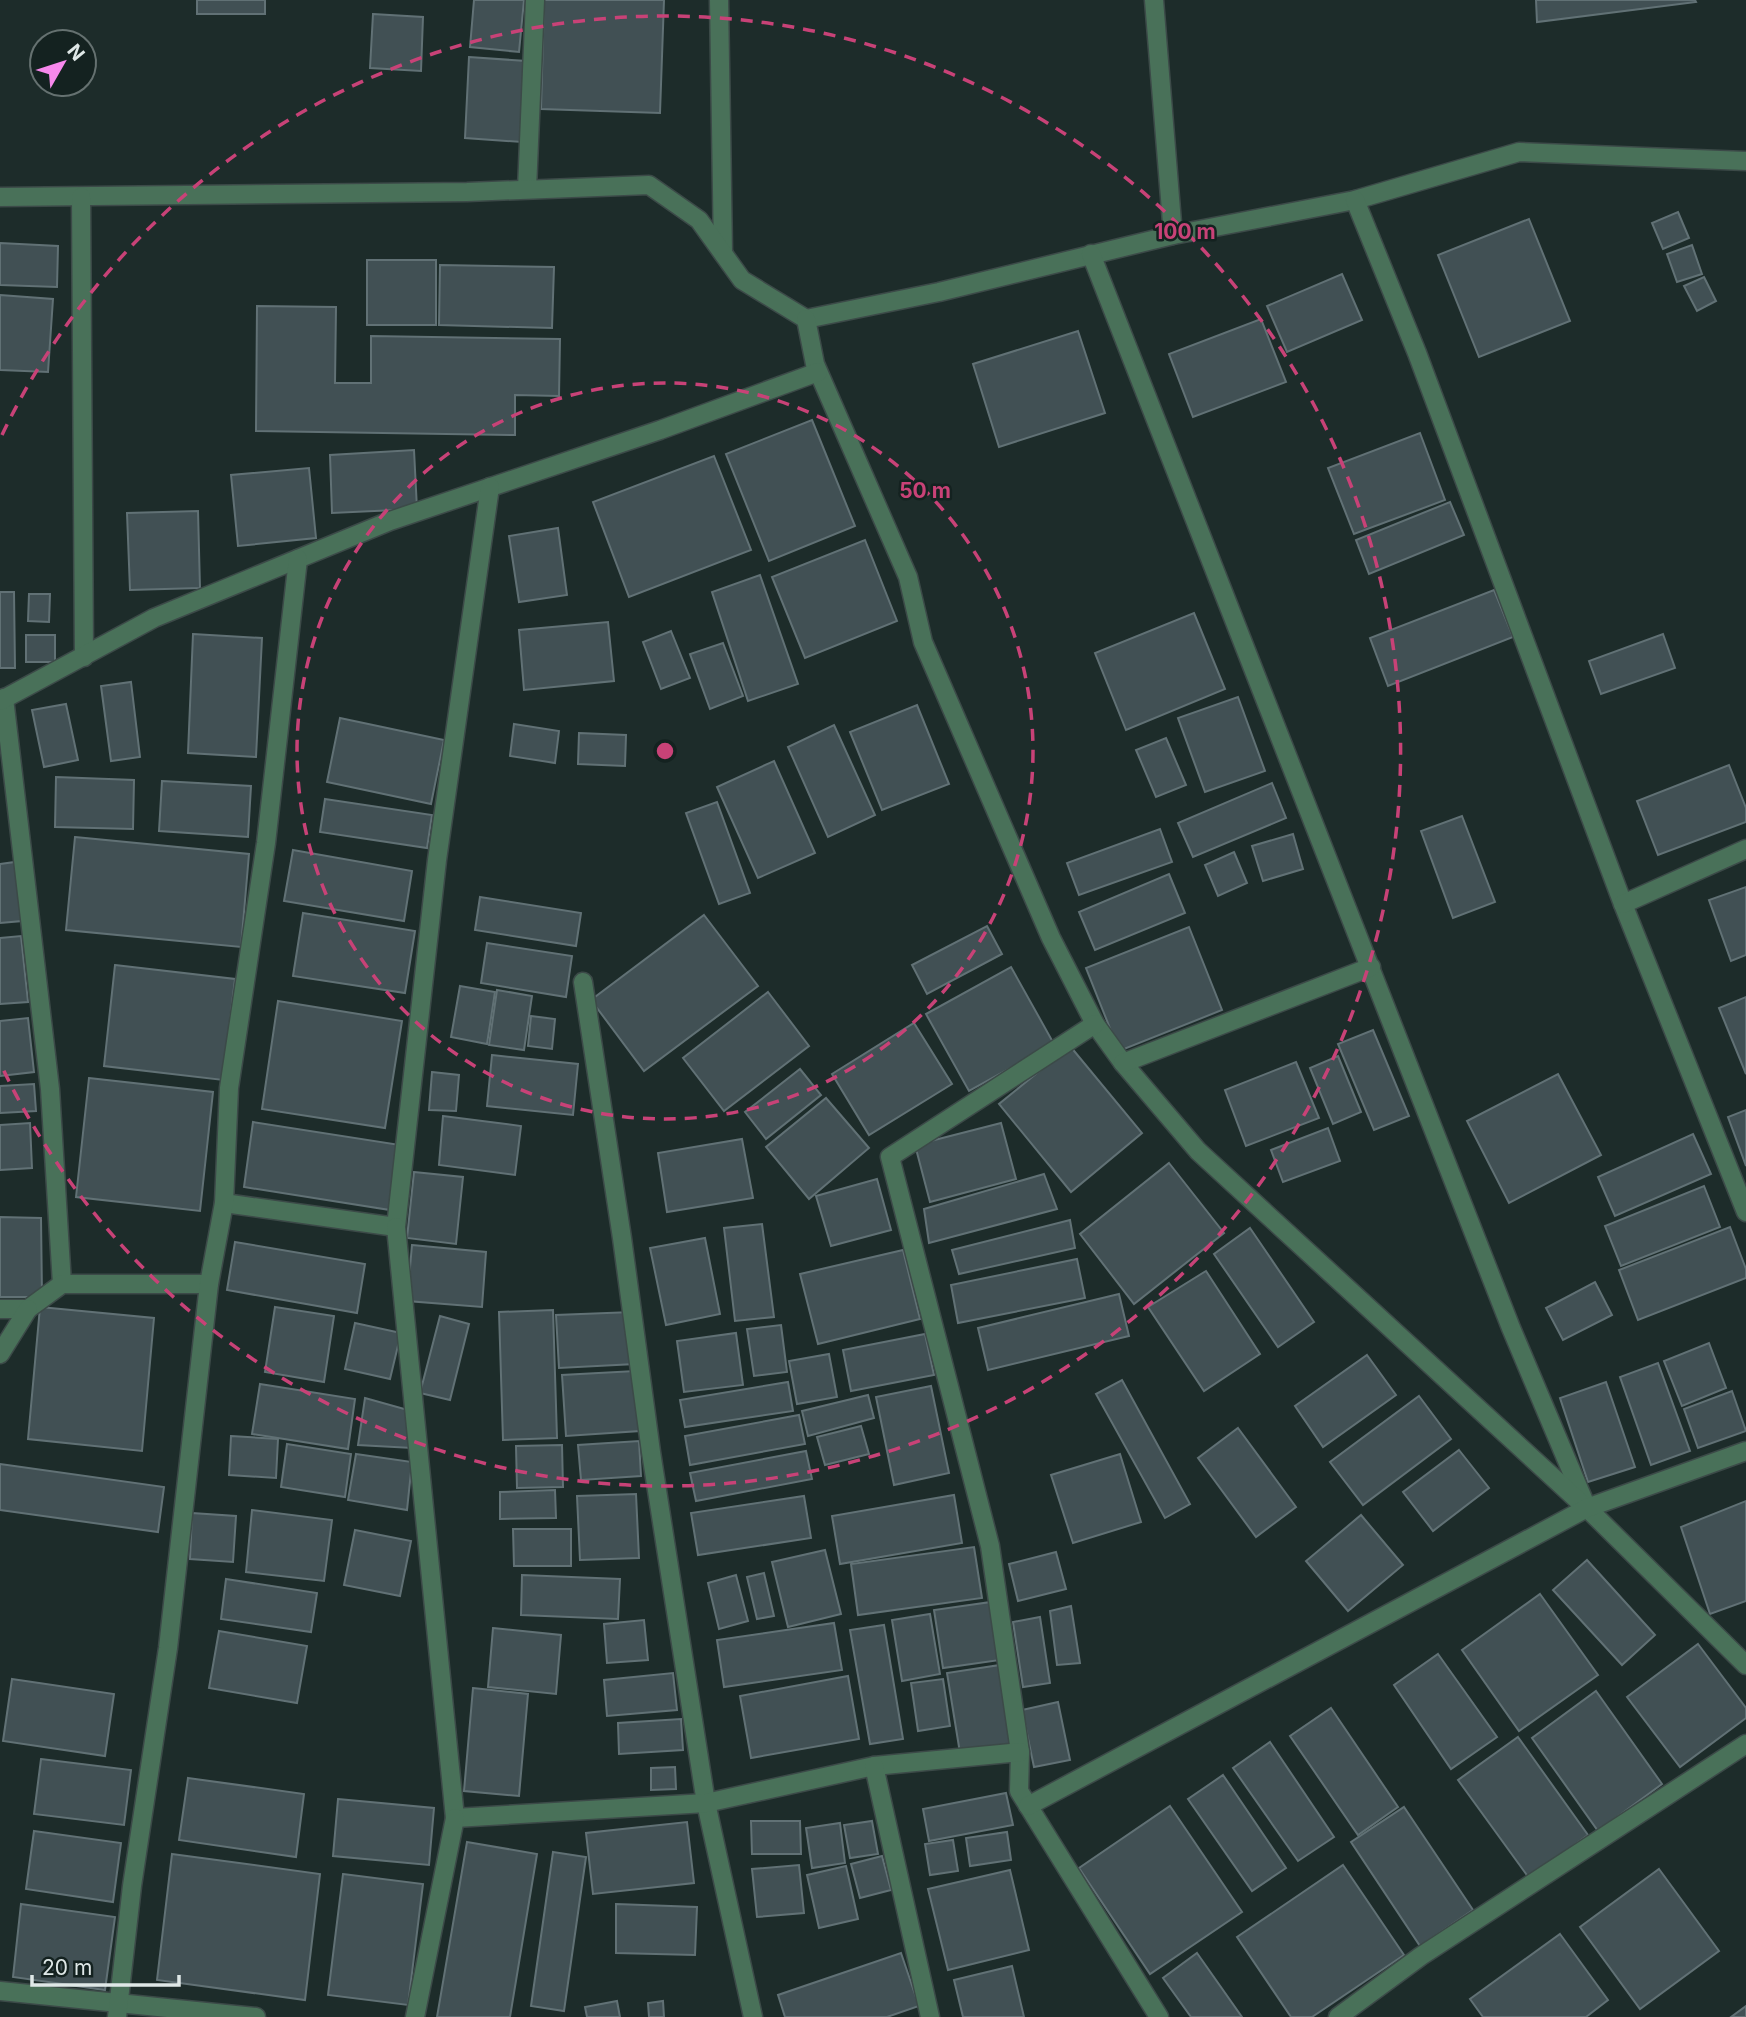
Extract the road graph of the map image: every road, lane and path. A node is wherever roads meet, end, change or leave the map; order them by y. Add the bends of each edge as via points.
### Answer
1 (535, 0) edge
2 (719, 0) edge
3 (1154, 0) edge
4 (1746, 160) edge
5 (527, 190) junction
6 (0, 197) edge
7 (80, 197) junction
8 (1355, 200) junction
9 (1173, 235) junction
10 (723, 253) junction
11 (1091, 254) junction
12 (806, 319) junction
13 (818, 372) junction
14 (490, 487) junction
15 (298, 559) junction
16 (84, 657) junction
17 (2, 699) edge
18 (1746, 849) edge
19 (1623, 904) junction
20 (1371, 967) junction
21 (583, 982) dead end
22 (1095, 1024) junction
23 (1124, 1063) junction
24 (225, 1203) junction
25 (1746, 1212) edge
26 (396, 1227) junction
27 (62, 1284) junction
28 (209, 1284) junction
29 (0, 1309) edge
30 (28, 1309) junction
31 (0, 1354) edge
32 (1746, 1451) edge
33 (1587, 1508) junction
34 (1746, 1665) edge
35 (1746, 1744) edge
36 (1020, 1752) junction
37 (874, 1766) junction
38 (706, 1804) junction
39 (1028, 1806) junction
40 (455, 1818) junction
41 (0, 1991) edge
42 (118, 2010) edge
43 (256, 2017) edge
44 (415, 2017) edge
45 (753, 2017) edge
46 (930, 2017) edge
47 (1159, 2017) edge
48 (1338, 2017) edge

1 - 5 street
2 - 10 street
3 - 9 street
4 - 8 street via 1519,152
5 - 7 street
5 - 10 street via 649,185 699,220
6 - 7 street
7 - 16 street
8 - 9 street
8 - 19 street via 1417,353
9 - 11 street
10 - 12 street via 742,280
11 - 12 street
11 - 20 street
12 - 13 street
13 - 14 street
13 - 22 street via 908,577 928,654 1051,938
14 - 15 street
14 - 26 street via 437,860
15 - 16 street via 154,618
15 - 24 street via 266,843 229,1088
16 - 17 street
17 - 27 street via 50,1090
18 - 19 street
19 - 25 street
20 - 23 street
20 - 33 street via 1511,1328
21 - 38 street
22 - 23 street
22 - 36 street via 890,1157 990,1546
23 - 33 street via 1198,1151
24 - 26 street
24 - 28 street
26 - 40 street
27 - 28 street
27 - 30 street
28 - 42 street via 168,1648
29 - 30 street
30 - 31 street
32 - 33 street
33 - 34 street
33 - 39 street
35 - 48 street via 1421,1956
36 - 37 street
36 - 39 street via 1019,1791
37 - 38 street
37 - 46 street
38 - 40 street
38 - 45 street
39 - 47 street
40 - 44 street
41 - 42 street
42 - 43 street

